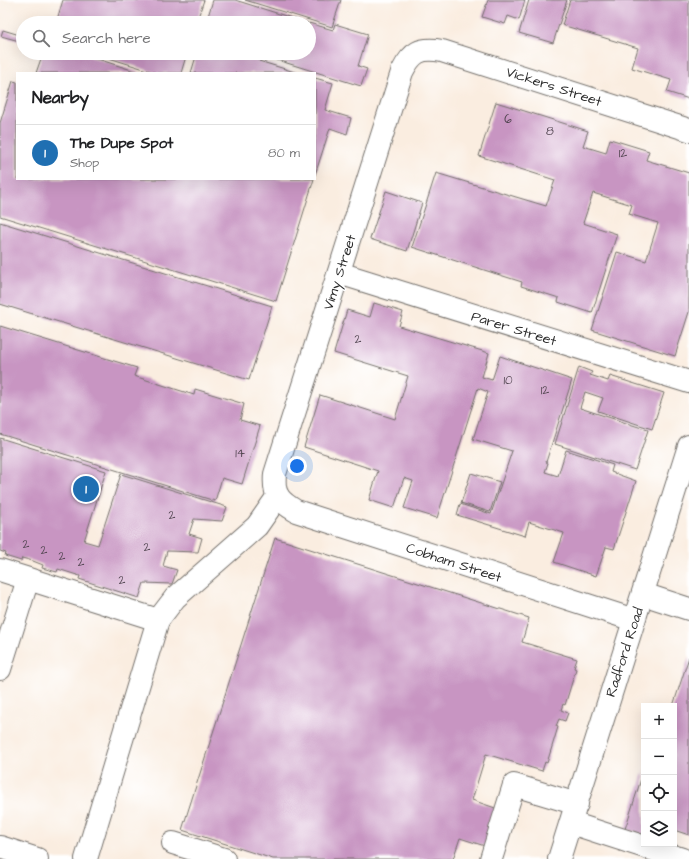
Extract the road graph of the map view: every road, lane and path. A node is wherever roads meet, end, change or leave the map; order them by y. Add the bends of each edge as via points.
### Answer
1 (417, 52) joint
2 (689, 130) edge
3 (339, 273) junction
4 (689, 382) edge
5 (689, 446) edge
6 (278, 496) junction
7 (0, 570) edge
8 (28, 579) junction
9 (643, 594) junction
10 (689, 608) edge
11 (158, 620) junction
12 (634, 620) junction
13 (0, 669) edge
14 (574, 814) junction
15 (173, 843) dead end
16 (0, 848) edge
17 (37, 859) edge
18 (86, 859) edge
19 (224, 859) edge
20 (491, 859) edge
21 (559, 859) edge
22 (682, 859) edge

1 - 2 street, Vickers Street via 430,49 442,51
1 - 3 street, Vimy Street via 407,60 402,72
3 - 4 street, Parer Street
3 - 6 street, Vimy Street via 275,474 274,487
5 - 9 street, Radford Road
6 - 11 street via 257,526 175,598
6 - 12 street, Cobham Street via 283,503 296,511
7 - 8 street
8 - 11 street
8 - 13 street
9 - 10 street
9 - 12 street, Radford Road
11 - 18 street
12 - 14 street, Radford Road
14 - 20 street via 514,785
14 - 21 street, Radford Road
14 - 22 street
15 - 19 street
16 - 17 street

